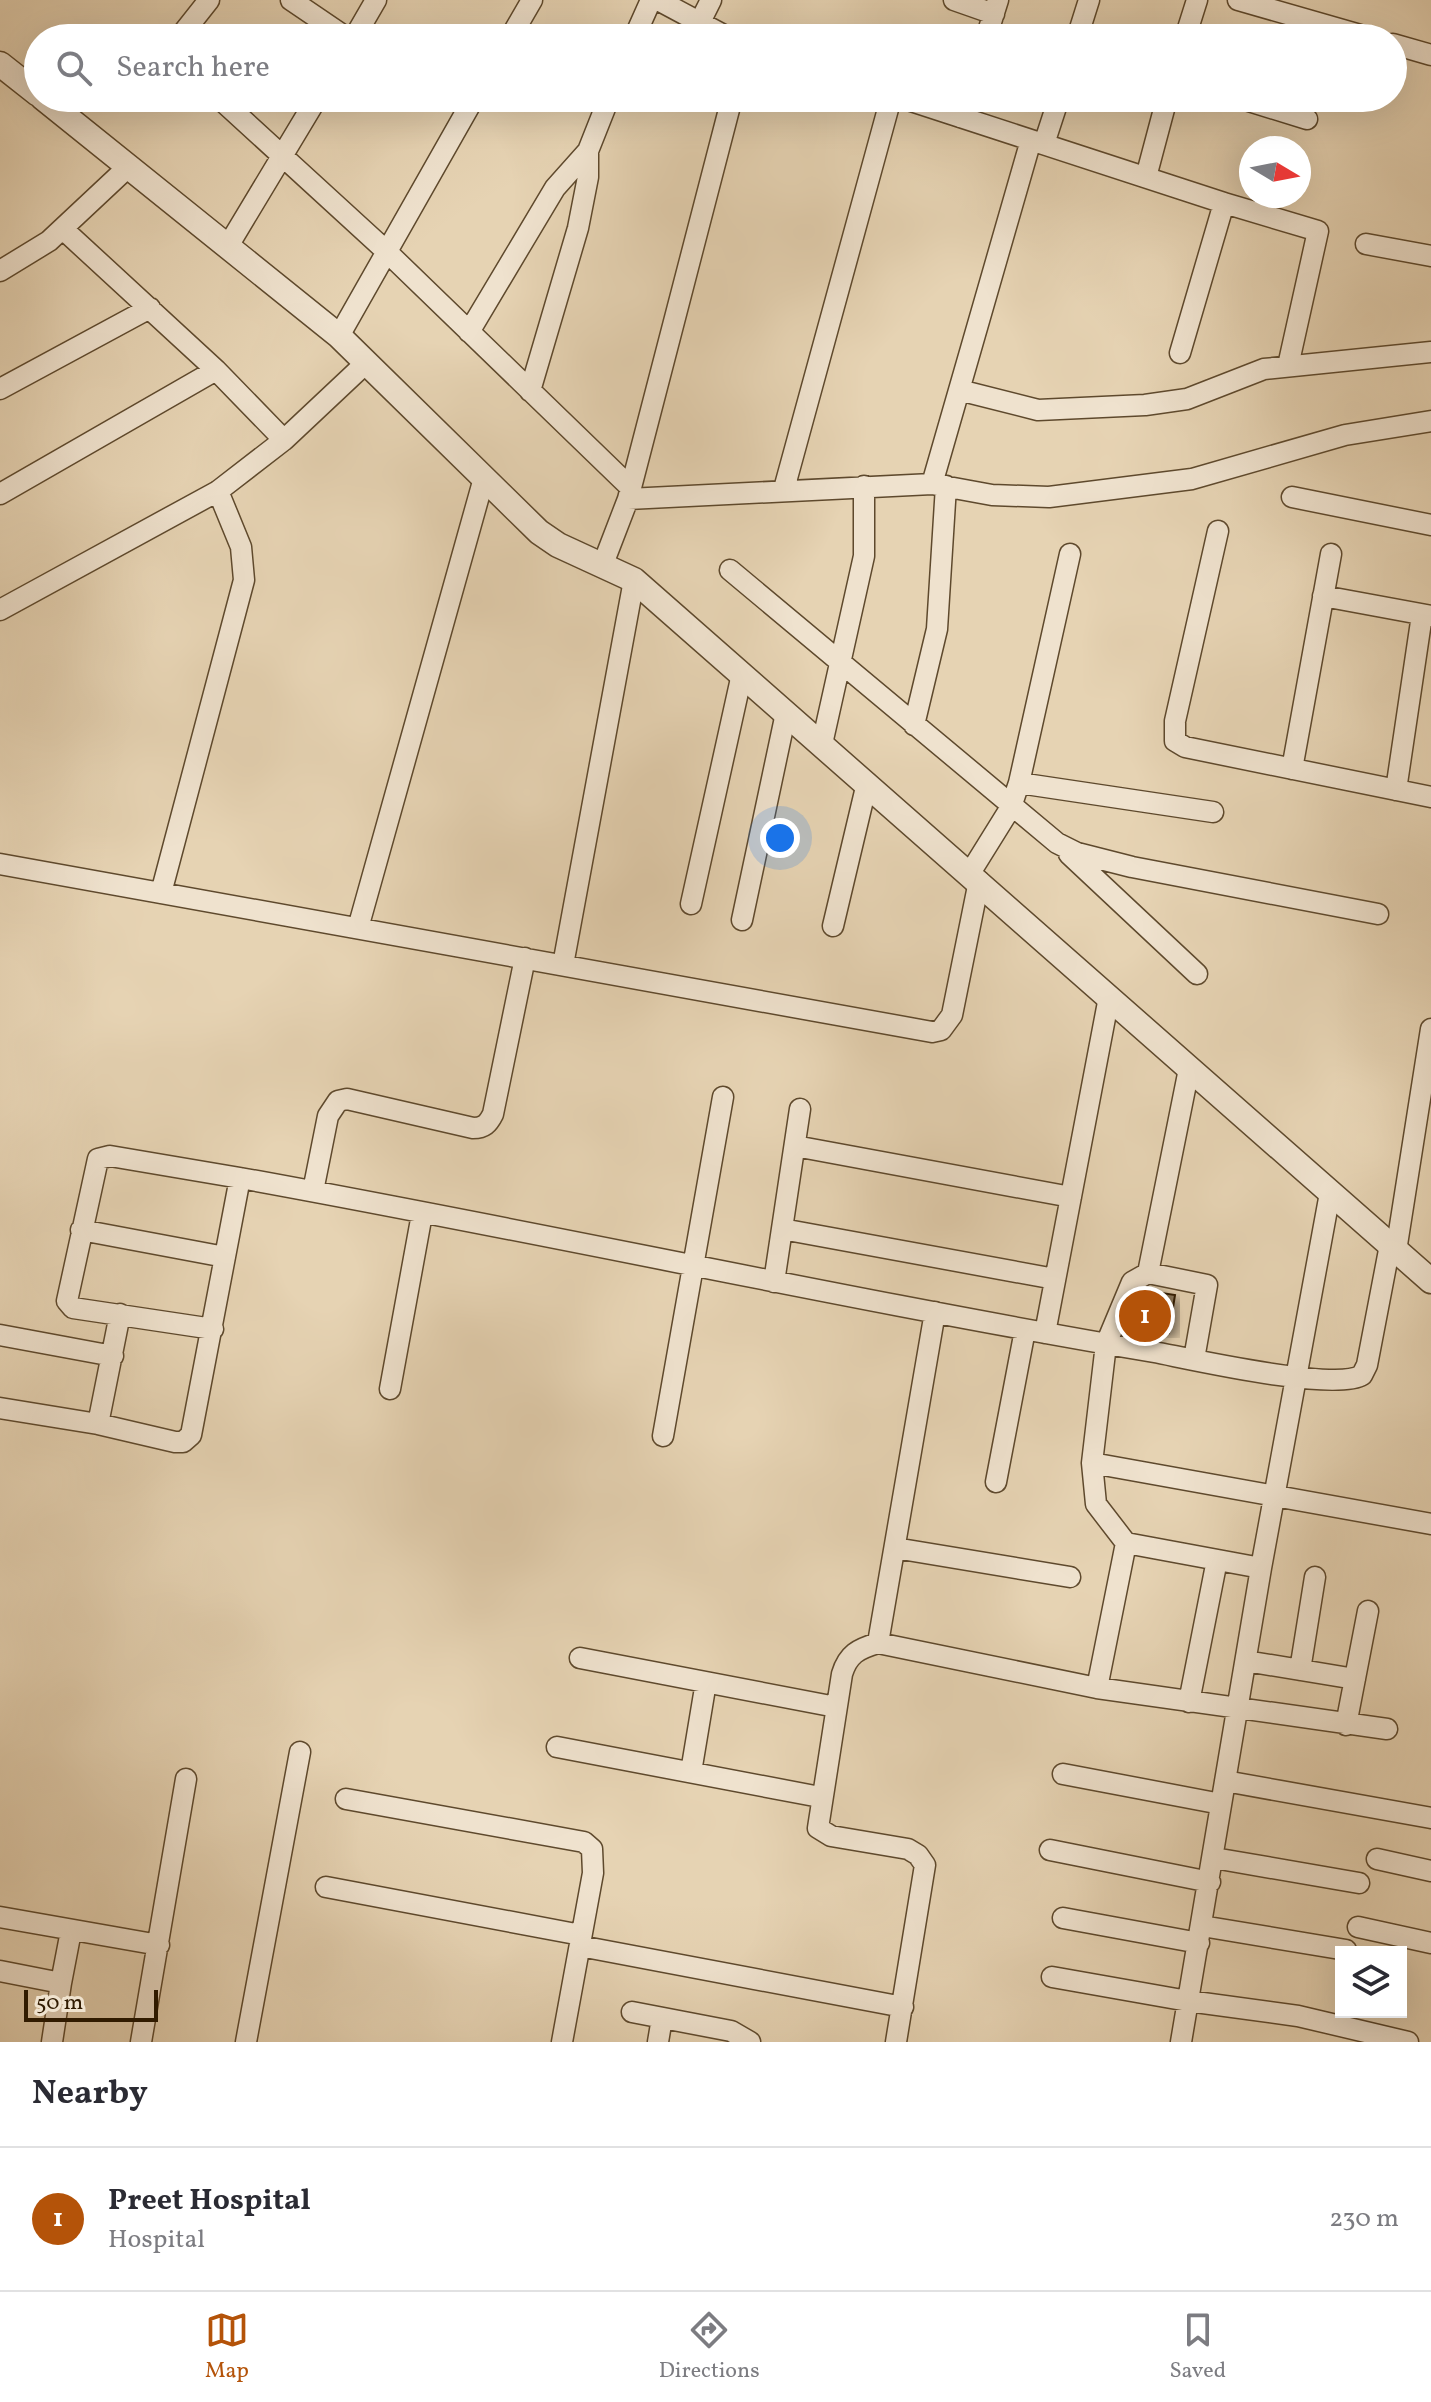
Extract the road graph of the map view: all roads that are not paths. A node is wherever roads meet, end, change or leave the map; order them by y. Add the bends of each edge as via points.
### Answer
1 (209, 0) edge
2 (291, 0) edge
3 (376, 0) edge
4 (532, 0) edge
5 (651, 0) edge
6 (658, 0) edge
7 (711, 0) edge
8 (954, 0) edge
9 (1089, 0) edge
10 (1197, 0) edge
11 (1238, 0) edge
12 (996, 7) edge
13 (700, 22) junction
14 (190, 24) edge
15 (326, 24) edge
16 (362, 24) edge
17 (518, 24) edge
18 (640, 24) edge
19 (704, 24) edge
20 (1081, 24) edge
21 (1189, 24) edge
22 (1322, 24) edge
23 (1407, 48) edge
24 (1431, 55) edge
25 (0, 64) edge
26 (24, 83) edge
27 (60, 112) edge
28 (235, 112) edge
29 (309, 112) edge
30 (466, 112) edge
31 (603, 112) edge
32 (728, 112) edge
33 (887, 112) edge
34 (973, 112) edge
35 (1052, 112) edge
36 (1163, 112) edge
37 (1284, 112) edge
38 (1307, 119) dead end
39 (1038, 142) junction
40 (588, 151) junction
41 (283, 155) junction
42 (128, 167) junction
43 (1146, 177) junction
44 (1224, 203) junction
45 (64, 230) junction
46 (1366, 244) dead end
47 (228, 246) junction
48 (385, 250) junction
49 (1431, 256) edge
50 (0, 271) edge
51 (150, 308) junction
52 (469, 332) junction
53 (339, 336) junction
54 (1431, 352) edge
55 (1180, 353) dead end
56 (367, 362) junction
57 (1288, 366) junction
58 (216, 370) junction
59 (0, 389) edge
60 (959, 390) junction
61 (530, 391) junction
62 (1431, 421) edge
63 (284, 440) junction
64 (484, 478) junction
65 (939, 485) junction
66 (864, 486) junction
67 (784, 489) junction
68 (218, 491) junction
69 (0, 494) edge
70 (630, 494) junction
71 (1292, 497) dead end
72 (1431, 525) edge
73 (1218, 531) dead end
74 (1070, 554) dead end
75 (1331, 554) dead end
76 (603, 564) junction
77 (730, 570) dead end
78 (634, 580) junction
79 (1323, 596) junction
80 (0, 610) edge
81 (1426, 615) edge
82 (841, 663) junction
83 (742, 674) junction
84 (786, 713) junction
85 (914, 725) junction
86 (822, 744) junction
87 (1292, 769) junction
88 (867, 783) junction
89 (1019, 783) junction
90 (1396, 790) junction
91 (1431, 797) edge
92 (1011, 807) junction
93 (1213, 812) dead end
94 (1057, 843) junction
95 (0, 864) edge
96 (974, 877) junction
97 (161, 893) junction
98 (691, 904) dead end
99 (1378, 914) dead end
100 (742, 920) dead end
101 (833, 926) dead end
102 (358, 928) junction
103 (525, 958) junction
104 (563, 965) junction
105 (1197, 974) dead end
106 (1109, 997) junction
107 (1431, 1029) edge
108 (1189, 1069) junction
109 (723, 1097) dead end
110 (800, 1109) dead end
111 (795, 1146) junction
112 (240, 1178) junction
113 (313, 1191) junction
114 (1330, 1193) junction
115 (1071, 1197) junction
116 (422, 1214) junction
117 (782, 1229) junction
118 (81, 1230) junction
119 (1393, 1248) junction
120 (225, 1257) junction
121 (696, 1267) junction
122 (1148, 1273) junction
123 (1055, 1279) junction
124 (1431, 1281) edge
125 (774, 1282) junction
126 (935, 1312) junction
127 (120, 1314) junction
128 (213, 1329) junction
129 (1035, 1332) junction
130 (0, 1335) edge
131 (1106, 1344) junction
132 (113, 1356) junction
133 (1194, 1359) junction
134 (1296, 1377) junction
135 (390, 1389) dead end
136 (0, 1408) edge
137 (98, 1424) junction
138 (663, 1436) dead end
139 (1092, 1463) junction
140 (996, 1482) dead end
141 (1274, 1496) junction
142 (1431, 1524) edge
143 (1126, 1543) junction
144 (895, 1548) junction
145 (1217, 1560) junction
146 (1261, 1568) junction
147 (1070, 1577) dead end
148 (1315, 1577) dead end
149 (1368, 1611) dead end
150 (878, 1643) junction
151 (580, 1658) dead end
152 (1246, 1661) junction
153 (1300, 1670) junction
154 (1355, 1679) junction
155 (706, 1682) junction
156 (1097, 1688) junction
157 (1189, 1702) junction
158 (836, 1707) junction
159 (1238, 1709) junction
160 (1346, 1725) junction
161 (1387, 1729) dead end
162 (557, 1747) dead end
163 (300, 1752) dead end
164 (691, 1772) junction
165 (1063, 1774) dead end
166 (186, 1779) dead end
167 (1225, 1781) junction
168 (820, 1797) junction
169 (346, 1799) dead end
170 (1221, 1804) junction
171 (1431, 1818) edge
172 (1050, 1850) dead end
173 (1214, 1858) junction
174 (1377, 1859) dead end
175 (1431, 1871) edge
176 (1210, 1882) junction
177 (1359, 1883) dead end
178 (326, 1887) dead end
179 (0, 1917) edge
180 (1063, 1918) dead end
181 (1358, 1927) dead end
182 (71, 1931) junction
183 (1200, 1934) junction
184 (580, 1941) junction
185 (1431, 1943) edge
186 (159, 1945) junction
187 (1335, 1949) edge
188 (0, 1971) edge
189 (1052, 1977) dead end
190 (61, 1983) junction
191 (1188, 2001) junction
192 (903, 2007) junction
193 (632, 2012) dead end
194 (662, 2018) junction
195 (1403, 2041) edge
196 (52, 2042) edge
197 (141, 2042) edge
198 (246, 2042) edge
199 (562, 2042) edge
200 (658, 2042) edge
201 (750, 2042) edge
202 (896, 2042) edge
203 (1181, 2042) edge

1 - 14 street
2 - 15 street
3 - 16 street
4 - 17 street
5 - 18 street
6 - 13 street
7 - 13 street
8 - 12 street
9 - 20 street
10 - 21 street
11 - 22 street
13 - 19 street
23 - 24 street
25 - 26 street
27 - 42 street
28 - 41 street
29 - 41 street
30 - 48 street
31 - 40 street
32 - 70 street
33 - 67 street
34 - 39 street
35 - 39 street
36 - 43 street
37 - 38 street
39 - 43 street
39 - 60 street
40 - 52 street via 555,188
40 - 61 street via 578,228
41 - 47 street
41 - 48 street
42 - 45 street
42 - 47 street
43 - 44 street
44 - 55 street
44 - 57 street via 1318,231
45 - 50 street
45 - 51 street
46 - 49 street
47 - 53 street
48 - 52 street
48 - 53 street
51 - 58 street
51 - 59 street
52 - 61 street
53 - 56 street
54 - 57 street
56 - 63 street
56 - 64 street
57 - 60 street via 1249,373 1187,399 1145,405 1038,410
58 - 63 street
58 - 69 street
60 - 65 street
61 - 70 street
62 - 65 street via 1345,435 1161,485 1028,498
63 - 68 street
64 - 76 street via 539,532
64 - 102 street
65 - 66 street
65 - 85 street via 937,629
66 - 67 street
66 - 82 street via 864,556
67 - 70 street
68 - 80 street
68 - 97 street via 241,547 244,580
70 - 76 street
71 - 72 street
73 - 87 street via 1175,721 1175,741
74 - 89 street
75 - 79 street
76 - 78 street
77 - 82 street
78 - 83 street
78 - 104 street
79 - 81 street
79 - 87 street
81 - 90 street
82 - 85 street
82 - 86 street
83 - 84 street
83 - 98 street
84 - 86 street
84 - 100 street
85 - 92 street
86 - 88 street
87 - 90 street
88 - 96 street
88 - 101 street
89 - 92 street
89 - 93 street
90 - 91 street
92 - 94 street
92 - 96 street
94 - 99 street via 1099,860
94 - 105 street
95 - 97 street
96 - 104 street via 952,1015 941,1030 932,1032
96 - 106 street
97 - 102 street
102 - 103 street
103 - 104 street
103 - 113 street via 489,1122 473,1128 338,1101 328,1116
106 - 108 street
106 - 115 street
107 - 119 street
108 - 114 street
108 - 122 street
109 - 121 street
110 - 111 street
111 - 115 street
111 - 117 street
112 - 113 street
112 - 118 street via 105,1155 93,1170
112 - 120 street
113 - 116 street
114 - 119 street
114 - 134 street
115 - 123 street
116 - 121 street
116 - 135 street
117 - 123 street
117 - 125 street
118 - 120 street
118 - 127 street via 67,1301 73,1308
119 - 124 street
119 - 134 street via 1362,1375 1343,1380
120 - 128 street
121 - 125 street
121 - 138 street
122 - 131 street via 1132,1282
122 - 133 street via 1207,1285
123 - 129 street
125 - 126 street
126 - 129 street
126 - 144 street
127 - 128 street
127 - 132 street
128 - 137 street via 194,1426 183,1442
129 - 131 street
129 - 140 street
130 - 132 street
131 - 133 street
131 - 139 street
132 - 137 street
133 - 134 street
134 - 141 street
136 - 137 street
139 - 141 street
139 - 143 street via 1096,1504
141 - 142 street
141 - 146 street
143 - 145 street
143 - 156 street
144 - 147 street
144 - 150 street
145 - 146 street
145 - 157 street
146 - 152 street
148 - 153 street
149 - 154 street
150 - 156 street
150 - 158 street via 860,1648 846,1661
151 - 155 street
152 - 153 street
152 - 159 street
153 - 154 street
154 - 160 street
155 - 158 street
155 - 164 street
156 - 157 street
157 - 159 street
158 - 168 street
159 - 160 street
159 - 167 street
160 - 161 street
162 - 164 street
163 - 198 street
164 - 168 street
165 - 170 street
166 - 186 street
167 - 170 street
167 - 171 street
168 - 192 street via 818,1828 823,1834 908,1849 925,1865
169 - 184 street via 584,1842 595,1860
170 - 173 street
172 - 176 street
173 - 176 street
173 - 177 street
174 - 175 street
176 - 183 street
178 - 184 street
179 - 182 street
180 - 183 street
181 - 185 street
182 - 186 street
182 - 190 street
183 - 187 street
183 - 191 street
184 - 192 street
184 - 199 street
186 - 197 street
188 - 190 street
189 - 191 street
190 - 196 street
191 - 195 street via 1298,2016
191 - 203 street
192 - 202 street
193 - 194 street
194 - 200 street
194 - 201 street via 731,2031

